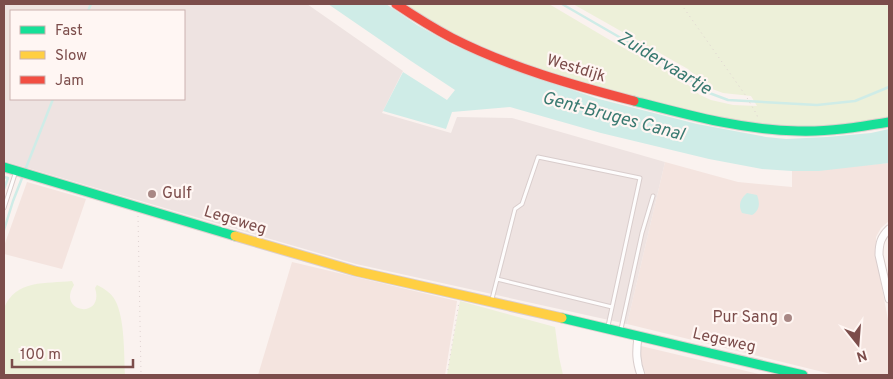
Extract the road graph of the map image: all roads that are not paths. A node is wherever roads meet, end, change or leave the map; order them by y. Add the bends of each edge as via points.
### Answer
1 (396, 4) edge
2 (889, 122) edge
3 (4, 167) edge
4 (17, 171) junction
5 (653, 196) dead end
6 (4, 208) edge
7 (889, 229) edge
8 (497, 279) junction
9 (889, 299) edge
10 (492, 301) junction
11 (612, 306) junction
12 (607, 329) junction
13 (620, 332) junction
14 (638, 337) junction
15 (641, 375) edge
16 (803, 375) edge

1 - 2 street, Westdijk via 457,40 529,70 601,93 699,117 787,131
3 - 4 street, Legeweg
4 - 6 lane
4 - 10 street, Legeweg via 355,271
5 - 13 lane
7 - 9 street via 881,239 879,255
8 - 10 lane
8 - 11 lane
8 - 11 lane via 515,209 522,204 538,157 640,178
10 - 12 street, Legeweg
11 - 12 lane
12 - 13 street, Legeweg
13 - 14 street, Legeweg
14 - 15 street via 636,350
14 - 16 street, Legeweg

